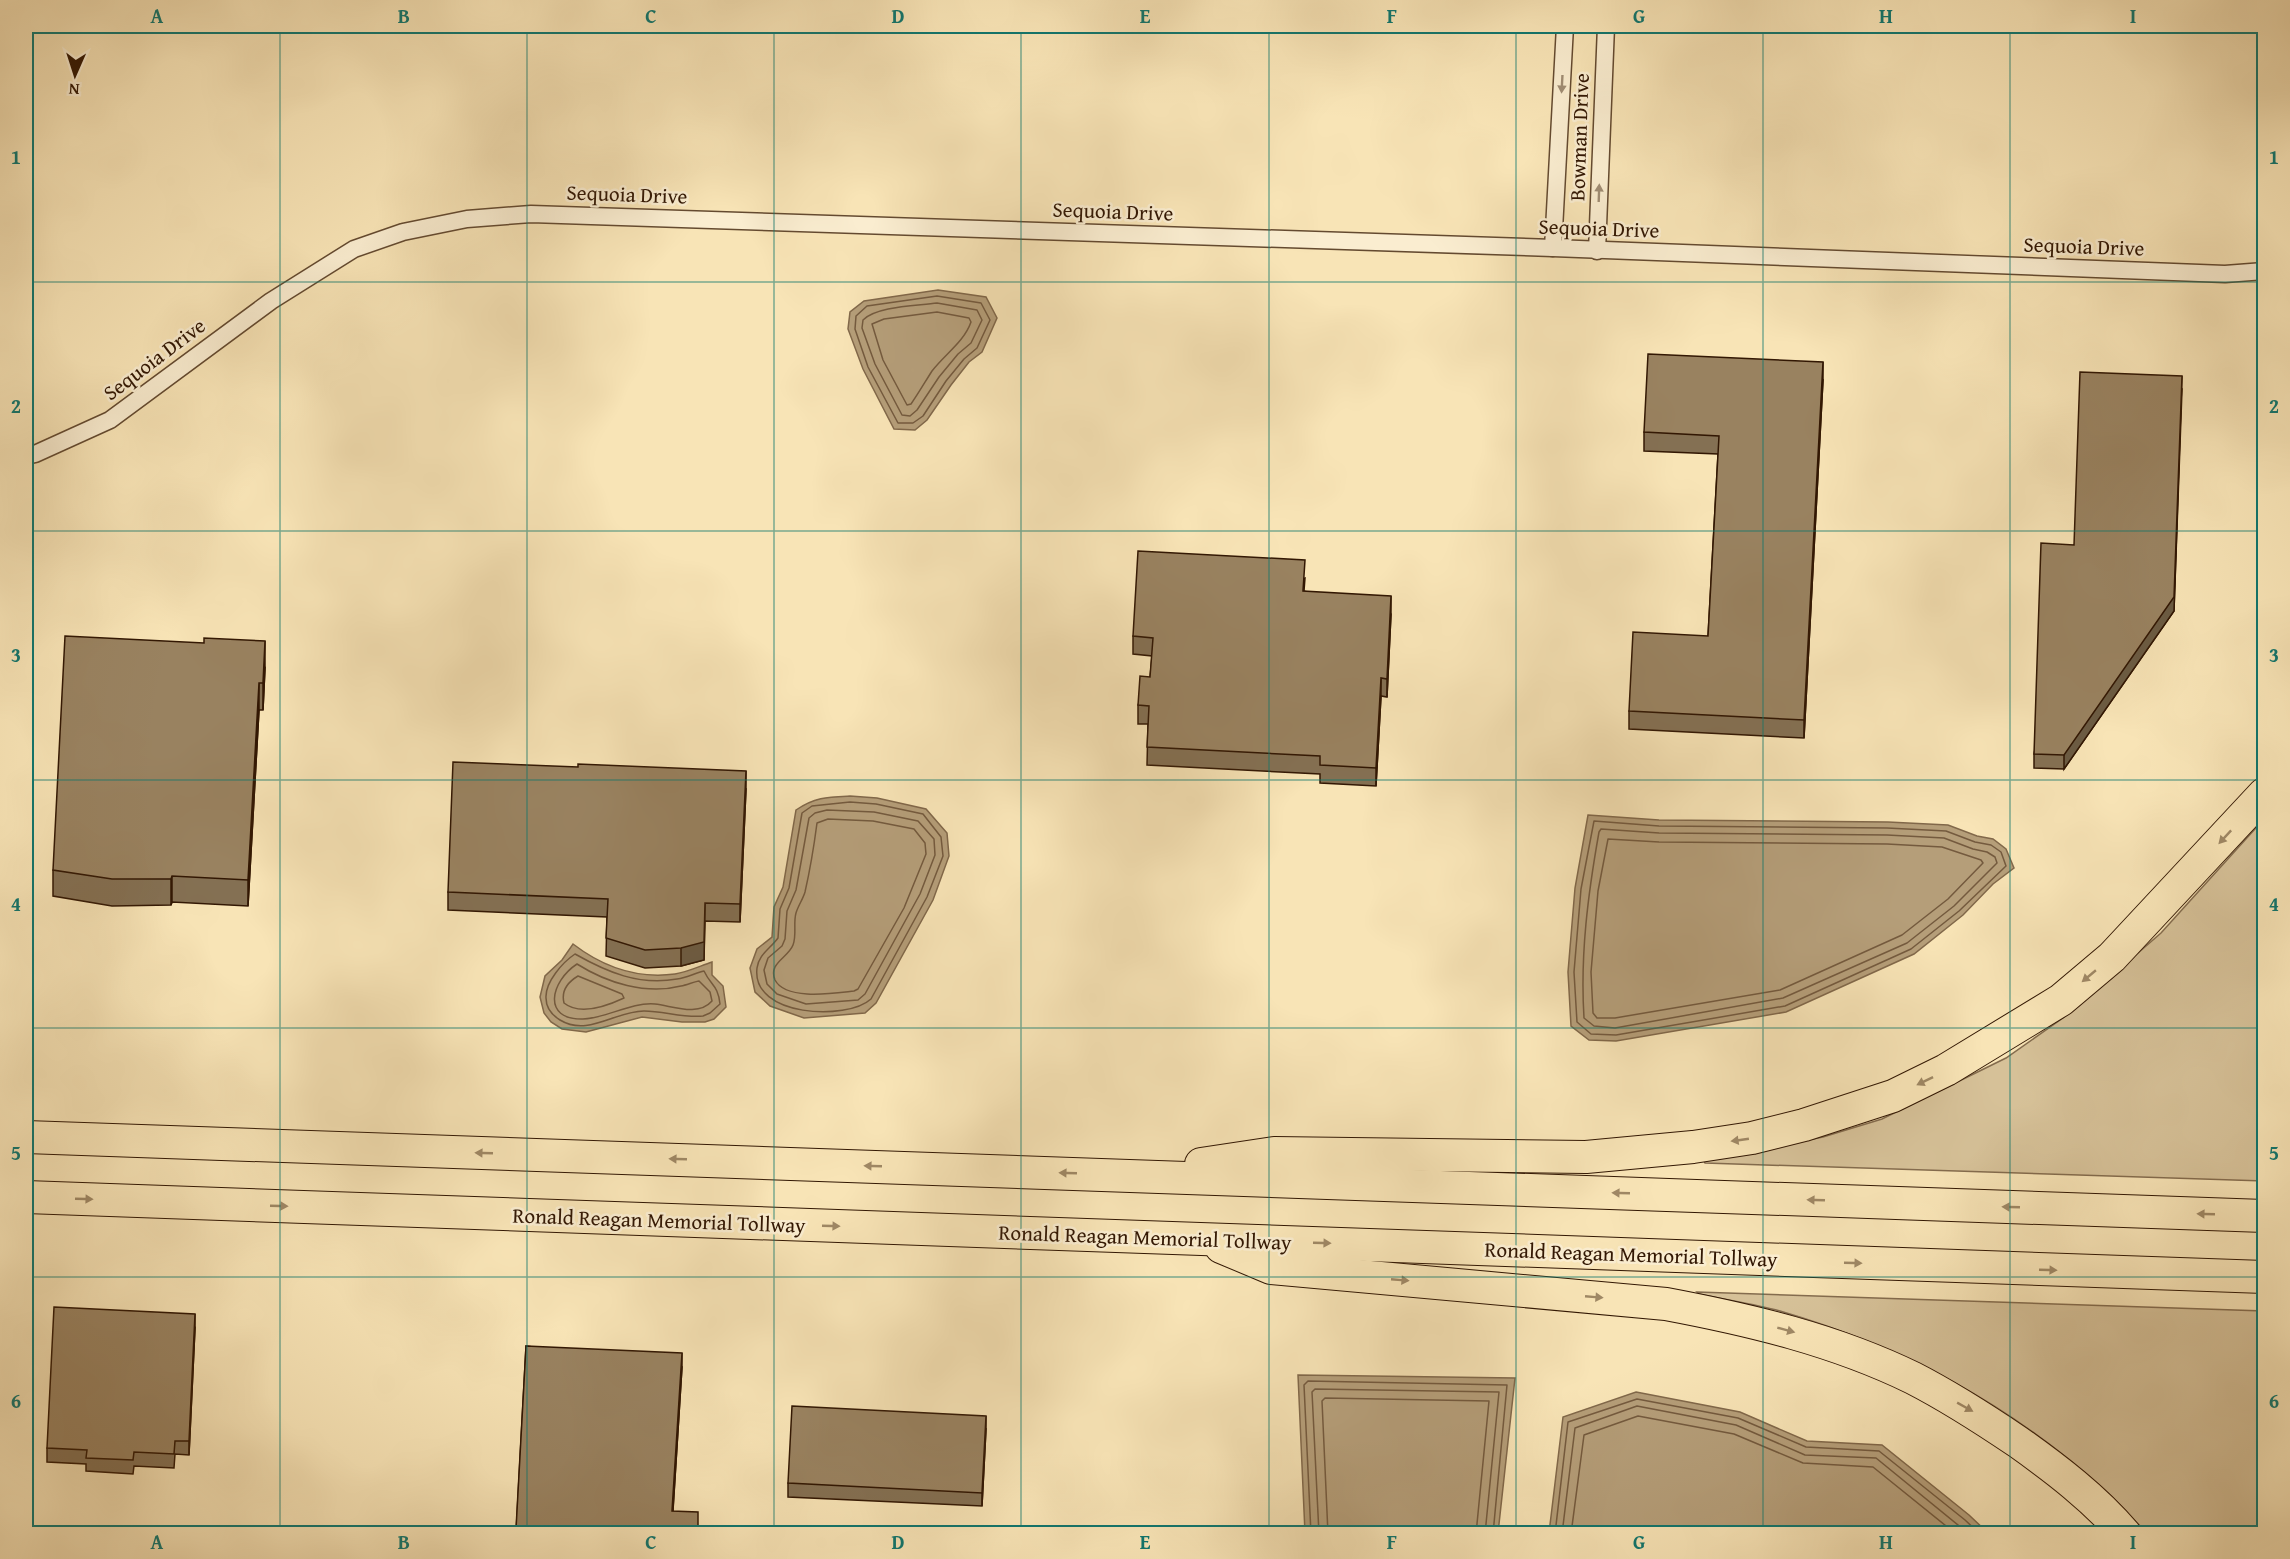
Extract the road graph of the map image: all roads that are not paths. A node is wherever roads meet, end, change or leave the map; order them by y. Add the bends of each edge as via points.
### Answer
1 (1565, 26) edge
2 (1606, 26) edge
3 (1553, 248) junction
4 (1597, 251) junction
5 (2265, 272) edge
6 (26, 456) edge
7 (2265, 794) edge
8 (26, 1137) edge
9 (1127, 1175) junction
10 (26, 1197) edge
11 (2265, 1216) edge
12 (1201, 1239) junction
13 (2265, 1277) edge
14 (2125, 1533) edge

1 -> 3 street, Bowman Drive
4 -> 2 street, Bowman Drive
3 - 4 street, Sequoia Drive
3 - 6 street, Sequoia Drive via 543,214 467,219 403,232 354,249 271,301 110,420
4 - 5 street, Sequoia Drive via 2224,274
7 -> 9 highway via 2112,957 2061,1000 1946,1070 1893,1096 1836,1116 1752,1138 1586,1157 1274,1153
9 -> 8 highway
11 -> 9 highway
10 -> 12 highway, Ronald Reagan Memorial Tollway
12 -> 13 highway, Ronald Reagan Memorial Tollway
12 -> 14 highway via 1271,1268 1666,1304 1803,1335 1913,1378 1973,1412 2047,1462

